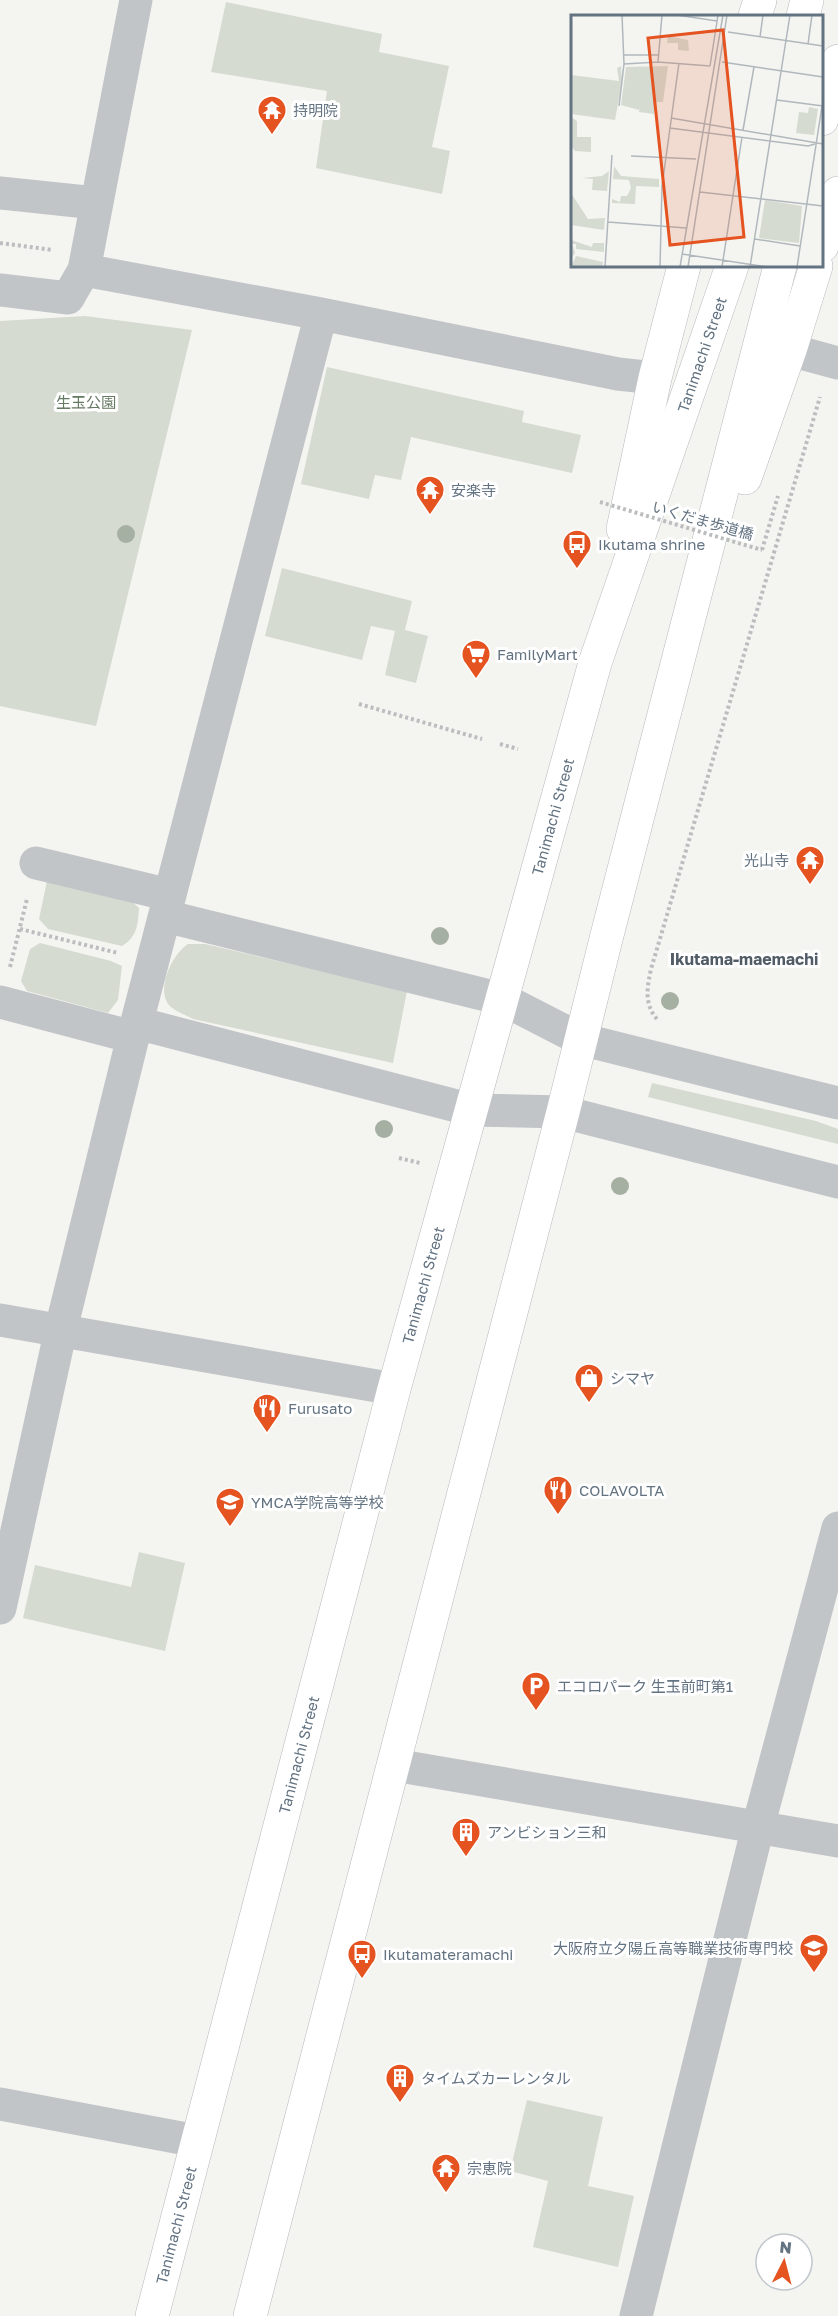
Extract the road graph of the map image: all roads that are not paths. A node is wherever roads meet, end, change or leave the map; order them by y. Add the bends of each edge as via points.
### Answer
1 (136, 0) edge
2 (760, 0) edge
3 (807, 0) edge
4 (755, 15) edge
5 (802, 15) edge
6 (838, 62) edge
7 (823, 115) edge
8 (0, 193) edge
9 (838, 193) edge
10 (96, 203) junction
11 (823, 243) edge
12 (85, 262) junction
13 (684, 267) edge
14 (732, 267) edge
15 (780, 267) edge
16 (816, 267) edge
17 (0, 290) edge
18 (321, 314) junction
19 (790, 350) junction
20 (838, 363) edge
21 (655, 378) junction
22 (595, 663) junction
23 (671, 690) junction
24 (36, 863) road end
25 (168, 906) junction
26 (502, 999) junction
27 (0, 1002) edge
28 (135, 1030) junction
29 (580, 1039) junction
30 (838, 1103) edge
31 (472, 1110) junction
32 (563, 1112) junction
33 (838, 1182) edge
34 (0, 1320) edge
35 (61, 1329) junction
36 (394, 1389) junction
37 (838, 1528) edge
38 (0, 1608) edge
39 (394, 1765) junction
40 (758, 1827) junction
41 (838, 1841) edge
42 (0, 2104) edge
43 (197, 2141) junction
44 (152, 2316) edge
45 (250, 2316) edge
46 (636, 2316) edge

1 - 10 street
2 - 4 main road
3 - 5 main road
6 - 7 main road
8 - 10 street
9 - 11 main road
10 - 12 street
12 - 17 street via 68,298
12 - 18 street
13 - 21 main road
14 - 22 main road, Tanimachi Street
15 - 23 main road
16 - 19 main road
18 - 21 street via 618,374
18 - 25 street
19 - 20 street
19 - 23 main road
21 - 22 main road
22 - 26 main road, Tanimachi Street
23 - 29 main road
24 - 25 street
25 - 26 street
25 - 28 street
26 - 29 street
26 - 31 main road, Tanimachi Street
27 - 28 street
28 - 31 street
28 - 35 street
29 - 30 street
29 - 32 main road
31 - 32 street
31 - 36 main road, Tanimachi Street
32 - 33 street
32 - 39 main road
34 - 35 street
35 - 36 street
35 - 38 street
36 - 43 main road, Tanimachi Street
37 - 40 street
39 - 40 street
39 - 45 main road
40 - 41 street
40 - 46 street
42 - 43 street
43 - 44 main road, Tanimachi Street

